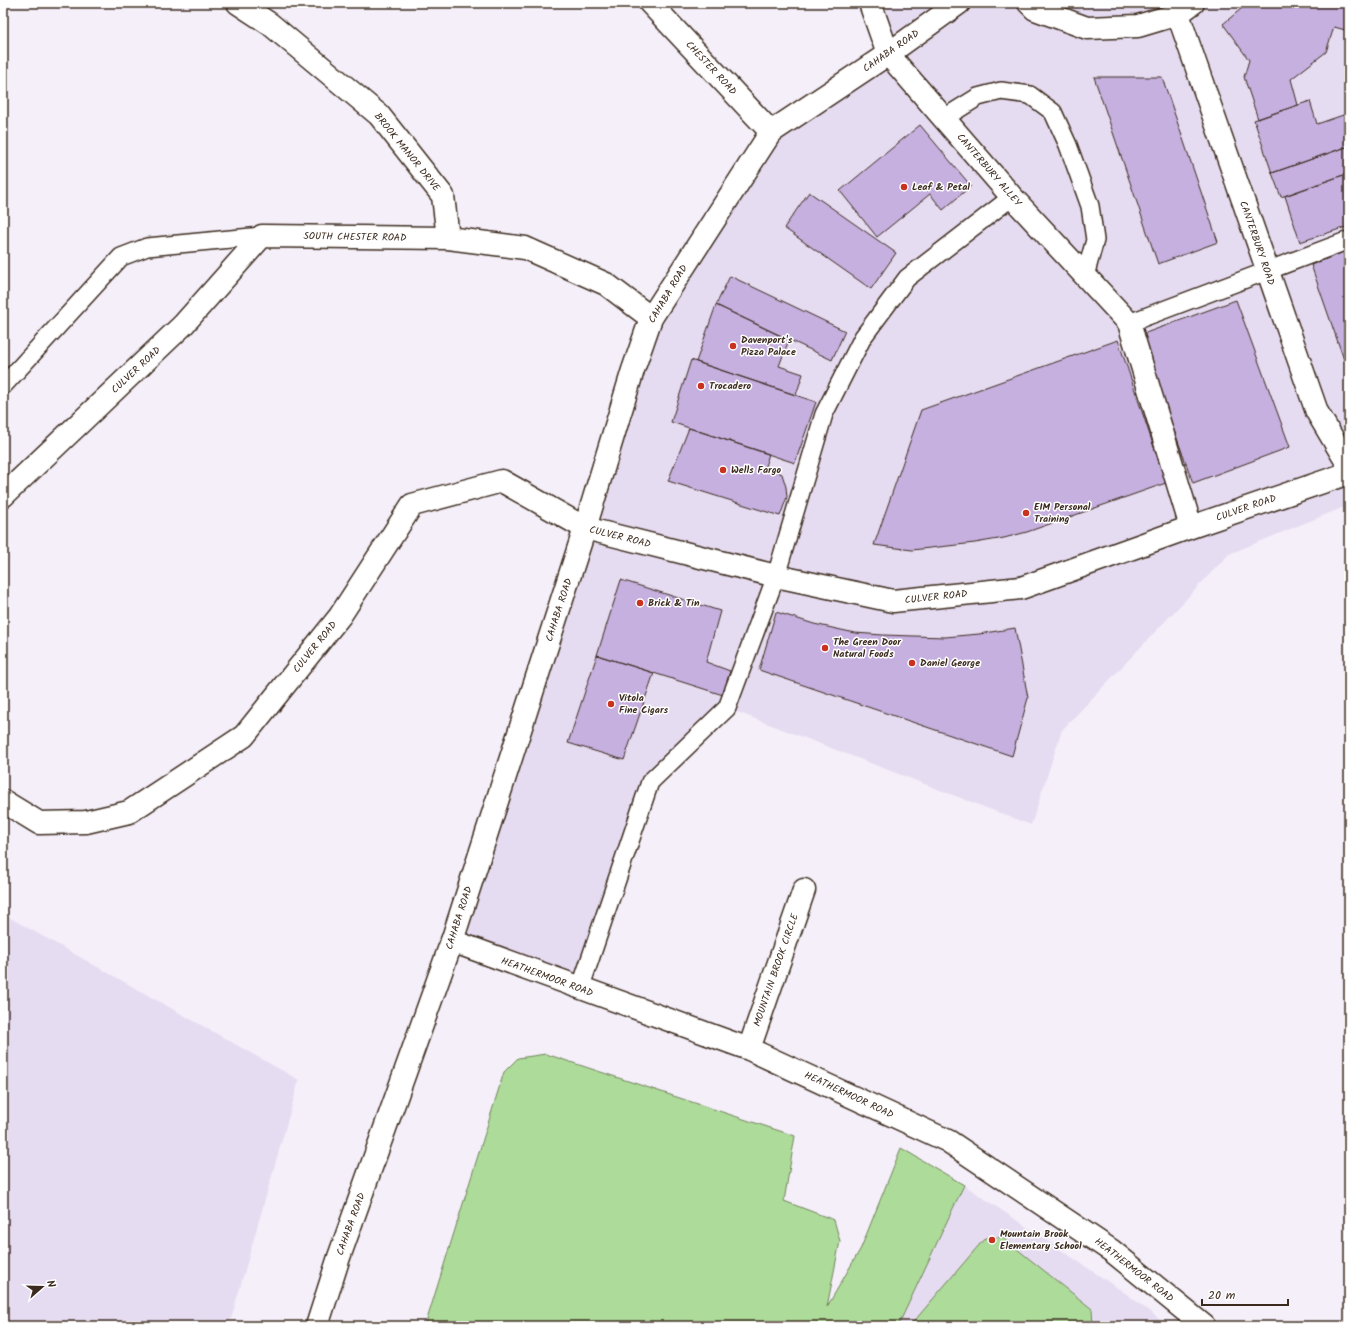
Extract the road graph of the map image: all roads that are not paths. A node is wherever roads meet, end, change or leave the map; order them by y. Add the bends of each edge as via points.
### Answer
1 (238, 3) edge
2 (650, 3) edge
3 (870, 3) edge
4 (959, 3) edge
5 (1029, 3) edge
6 (1185, 8) edge
7 (888, 54) junction
8 (944, 118) junction
9 (771, 132) junction
10 (1012, 198) junction
11 (262, 236) junction
12 (448, 238) junction
13 (1349, 240) edge
14 (1267, 272) junction
15 (1085, 276) junction
16 (651, 318) junction
17 (1129, 323) junction
18 (3, 386) edge
19 (1349, 466) edge
20 (1349, 473) edge
21 (3, 496) edge
22 (1191, 527) junction
23 (585, 528) junction
24 (776, 576) junction
25 (3, 801) edge
26 (804, 890) dead end
27 (452, 941) junction
28 (580, 989) junction
29 (749, 1049) junction
30 (317, 1326) edge
31 (1204, 1326) edge

1 - 12 street, BROOK MANOR DRIVE via 270,24 379,115 443,196
2 - 9 street, CHESTER ROAD
3 - 7 street, CANTERBURY ALLEY
4 - 7 street, CAHABA ROAD
5 - 6 street via 1035,9 1087,28 1138,26
6 - 14 street, CANTERBURY ROAD
7 - 8 street, CANTERBURY ALLEY
7 - 9 street, CAHABA ROAD
8 - 10 street, CANTERBURY ALLEY
8 - 15 lane via 978,97 1001,91 1030,95 1053,112 1090,206 1095,240
9 - 16 street, CAHABA ROAD
10 - 15 street, CANTERBURY ALLEY
10 - 24 lane via 907,278 863,337 824,414
11 - 12 street, SOUTH CHESTER ROAD
11 - 18 lane via 147,247 121,257
11 - 21 street, CULVER ROAD via 183,325
12 - 16 street via 524,248 606,284
13 - 14 lane
14 - 17 lane
14 - 19 street, CANTERBURY ROAD via 1317,412
15 - 17 street, CANTERBURY ALLEY
16 - 23 street, CAHABA ROAD
17 - 22 street
20 - 22 street, CULVER ROAD
22 - 24 street, CULVER ROAD via 1021,588 892,601
23 - 24 street, CULVER ROAD
23 - 25 street, CULVER ROAD via 502,481 412,505 340,616 244,736 129,812 86,822 39,823
23 - 27 street, CAHABA ROAD
24 - 28 lane via 727,708 650,782
26 - 29 street, MOUNTAIN BROOK CIRCLE
27 - 28 street, HEATHERMOOR ROAD
27 - 30 street, CAHABA ROAD via 341,1250
28 - 29 street, HEATHERMOOR ROAD
29 - 31 street, HEATHERMOOR ROAD via 948,1140 1112,1251

